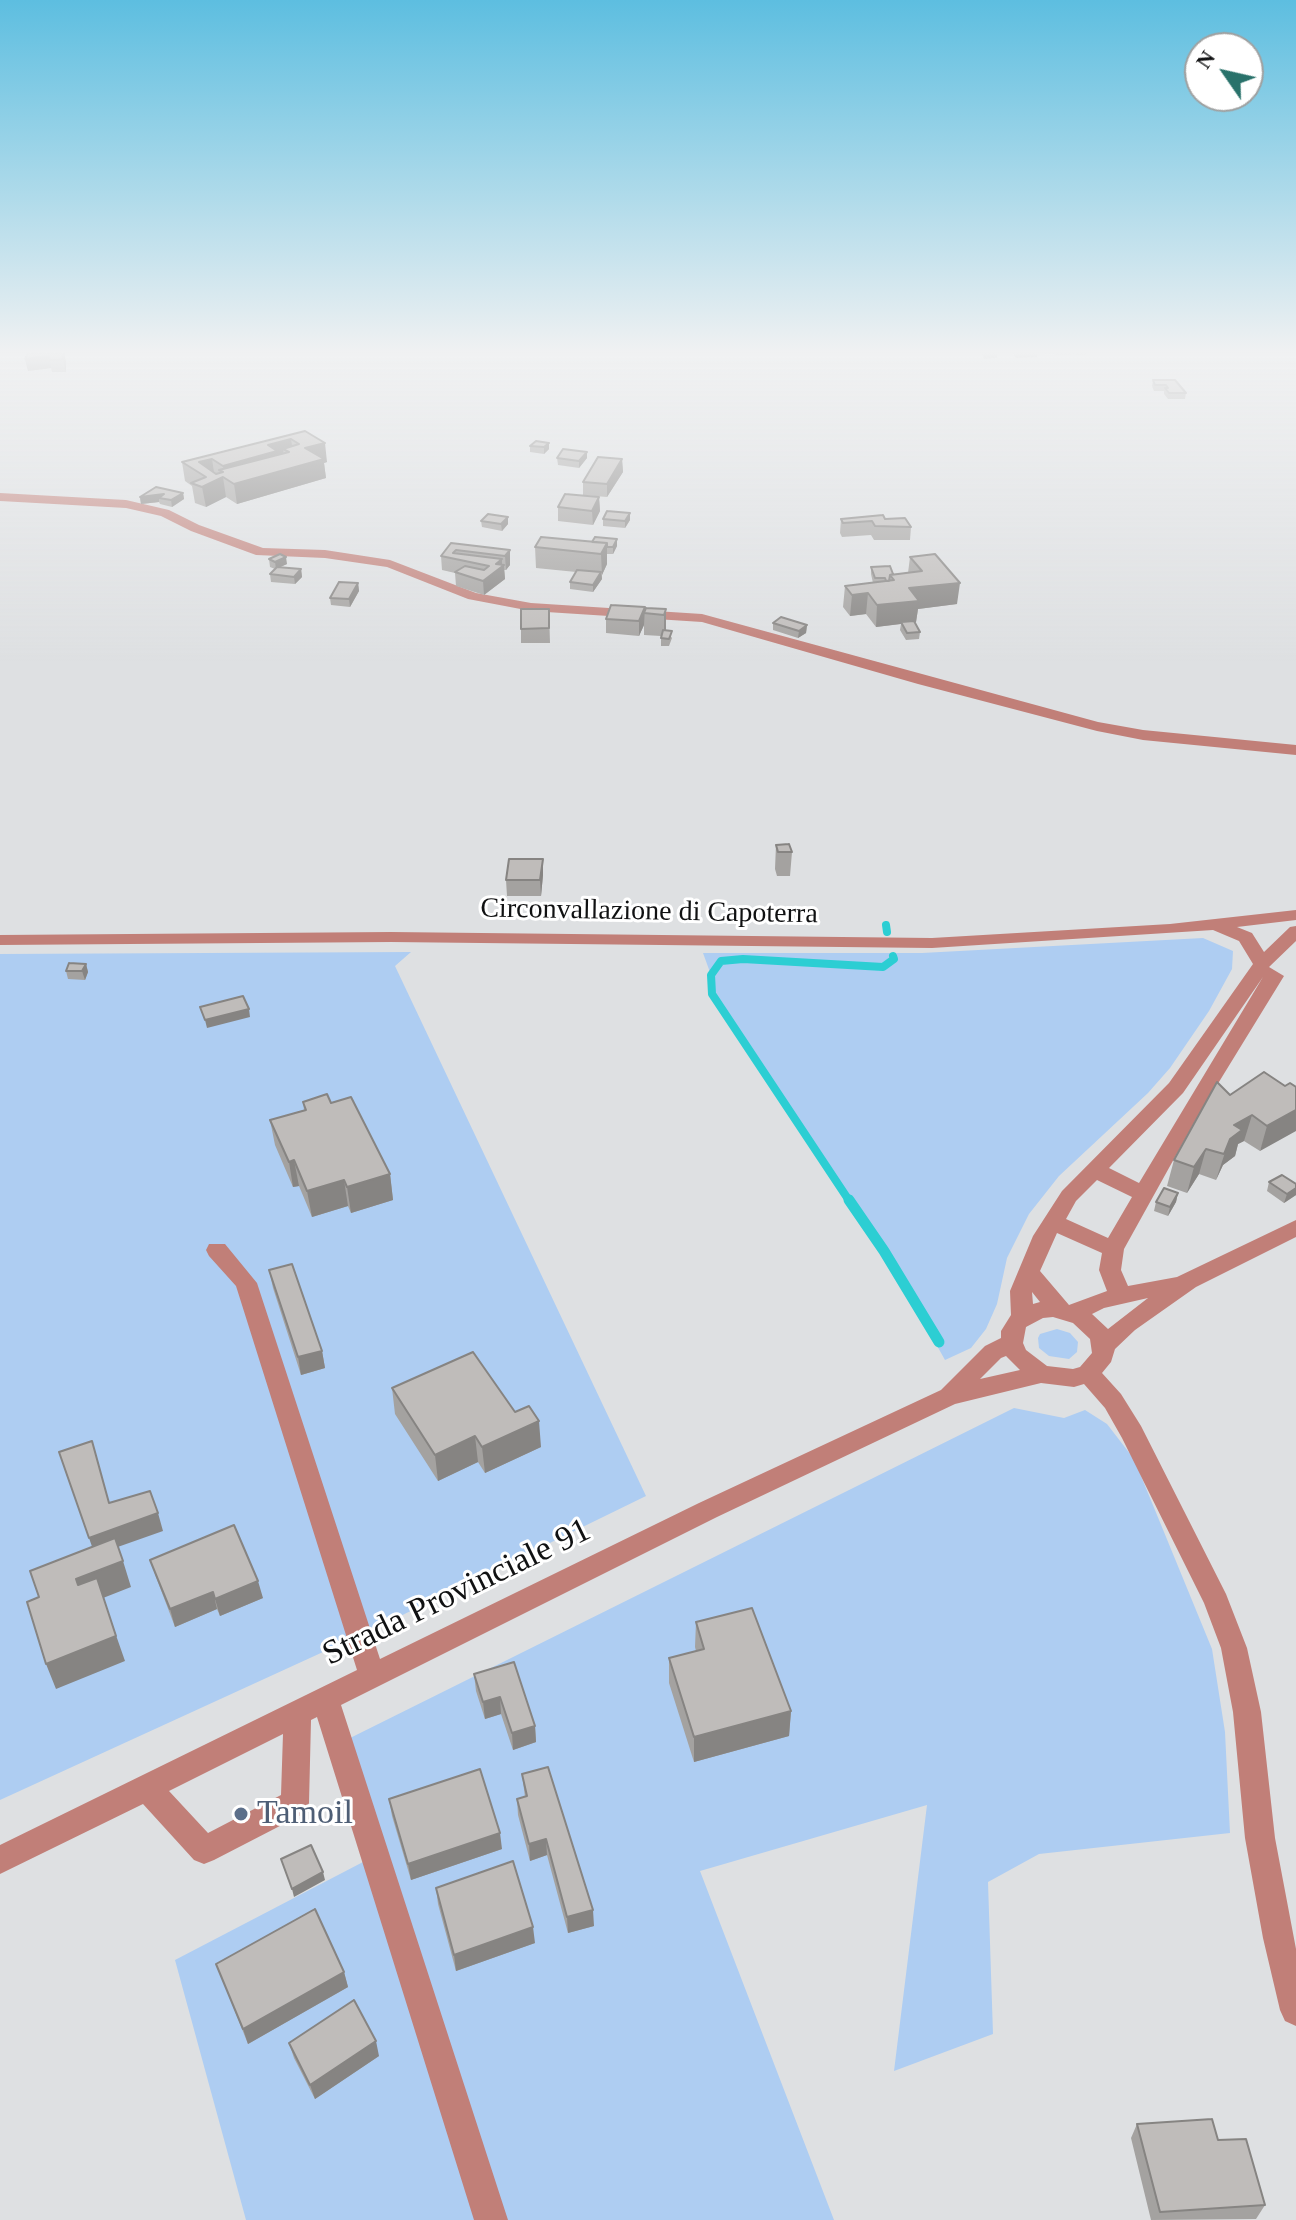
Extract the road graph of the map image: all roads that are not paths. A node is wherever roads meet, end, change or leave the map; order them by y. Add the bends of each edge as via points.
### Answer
1 (0, 497) edge
2 (1296, 750) edge
3 (1296, 915) edge
4 (1212, 924) junction
5 (1296, 931) edge
6 (0, 940) edge
7 (1260, 966) junction
8 (1093, 1169) junction
9 (1143, 1194) junction
10 (1053, 1222) junction
11 (1296, 1228) edge
12 (1113, 1249) junction
13 (217, 1250) dead end
14 (1030, 1274) junction
15 (1188, 1281) junction
16 (1121, 1297) junction
17 (1066, 1312) junction
18 (1022, 1318) junction
19 (1012, 1343) junction
20 (1104, 1346) junction
21 (1088, 1373) junction
22 (1041, 1374) junction
23 (949, 1396) junction
24 (372, 1676) junction
25 (325, 1698) junction
26 (297, 1712) junction
27 (145, 1786) junction
28 (0, 1860) edge
29 (1296, 2010) edge
30 (491, 2220) edge

1 - 2 street via 126,504 165,513 261,552 390,564 473,596 531,607 702,618 1097,726
3 - 4 street, Circonvallazione di Capoterra
4 - 6 street, Circonvallazione di Capoterra via 932,943 391,937
4 - 7 street via 1246,937
5 - 7 street
7 - 8 street via 1176,1088
7 - 9 street via 1275,976
8 - 9 street
8 - 10 street
9 - 12 street
10 - 12 street
10 - 14 street
11 - 15 street
12 - 16 street via 1110,1270
13 - 24 street via 246,1283
14 - 17 street
14 - 18 street via 1021,1291
15 - 16 street
15 - 20 street
16 - 17 street
17 - 18 street via 1039,1310
17 - 20 street via 1092,1325
18 - 19 street via 1012,1331
19 - 22 street via 1027,1366
19 - 23 street via 993,1352
20 - 21 street via 1103,1356
21 - 22 street via 1074,1378
21 - 29 street via 1132,1433 1217,1602 1234,1648 1249,1727 1260,1838
22 - 23 street
23 - 24 street, Strada Provinciale 91
24 - 25 street, Strada Provinciale 91
25 - 26 street, Strada Provinciale 91
25 - 30 street
26 - 27 street, Strada Provinciale 91
26 - 27 street via 295,1803 204,1850
27 - 28 street, Strada Provinciale 91

